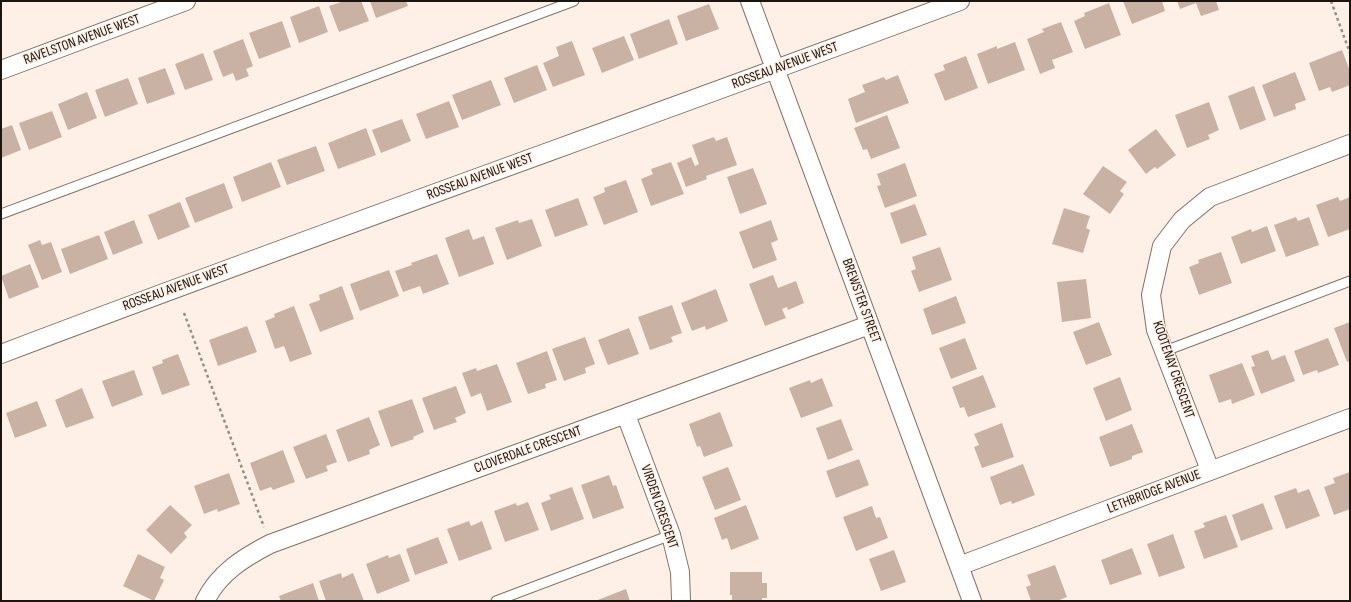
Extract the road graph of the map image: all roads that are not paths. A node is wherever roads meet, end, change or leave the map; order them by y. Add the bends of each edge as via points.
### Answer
1 (186, 1) edge
2 (574, 1) edge
3 (750, 1) edge
4 (960, 1) edge
5 (1, 70) edge
6 (776, 70) junction
7 (1350, 144) edge
8 (1, 214) edge
9 (1350, 280) edge
10 (869, 326) junction
11 (1164, 351) junction
12 (1, 354) edge
13 (626, 415) junction
14 (1350, 418) edge
15 (1210, 470) junction
16 (671, 535) junction
17 (959, 566) junction
18 (205, 601) edge
19 (496, 601) edge
20 (681, 601) edge
21 (972, 601) edge

1 - 5 street, RAVELSTON AVENUE WEST
2 - 8 lane
3 - 6 street, BREWSTER STREET
4 - 6 street, ROSSEAU AVENUE WEST
6 - 10 street, BREWSTER STREET
6 - 12 street, ROSSEAU AVENUE WEST via 176,287
7 - 11 street, KOOTENAY CRESCENT via 1210,197 1182,220 1162,246 1151,295 1156,330
9 - 11 lane
10 - 13 street, CLOVERDALE CRESCENT
10 - 17 street, BREWSTER STREET
11 - 15 street, KOOTENAY CRESCENT
13 - 16 street, VIRDEN CRESCENT
13 - 18 street, CLOVERDALE CRESCENT via 270,544 230,568 211,589
14 - 15 street, LETHBRIDGE AVENUE
15 - 17 street, LETHBRIDGE AVENUE
16 - 19 lane
16 - 20 street, VIRDEN CRESCENT via 680,572
17 - 21 street, BREWSTER STREET

